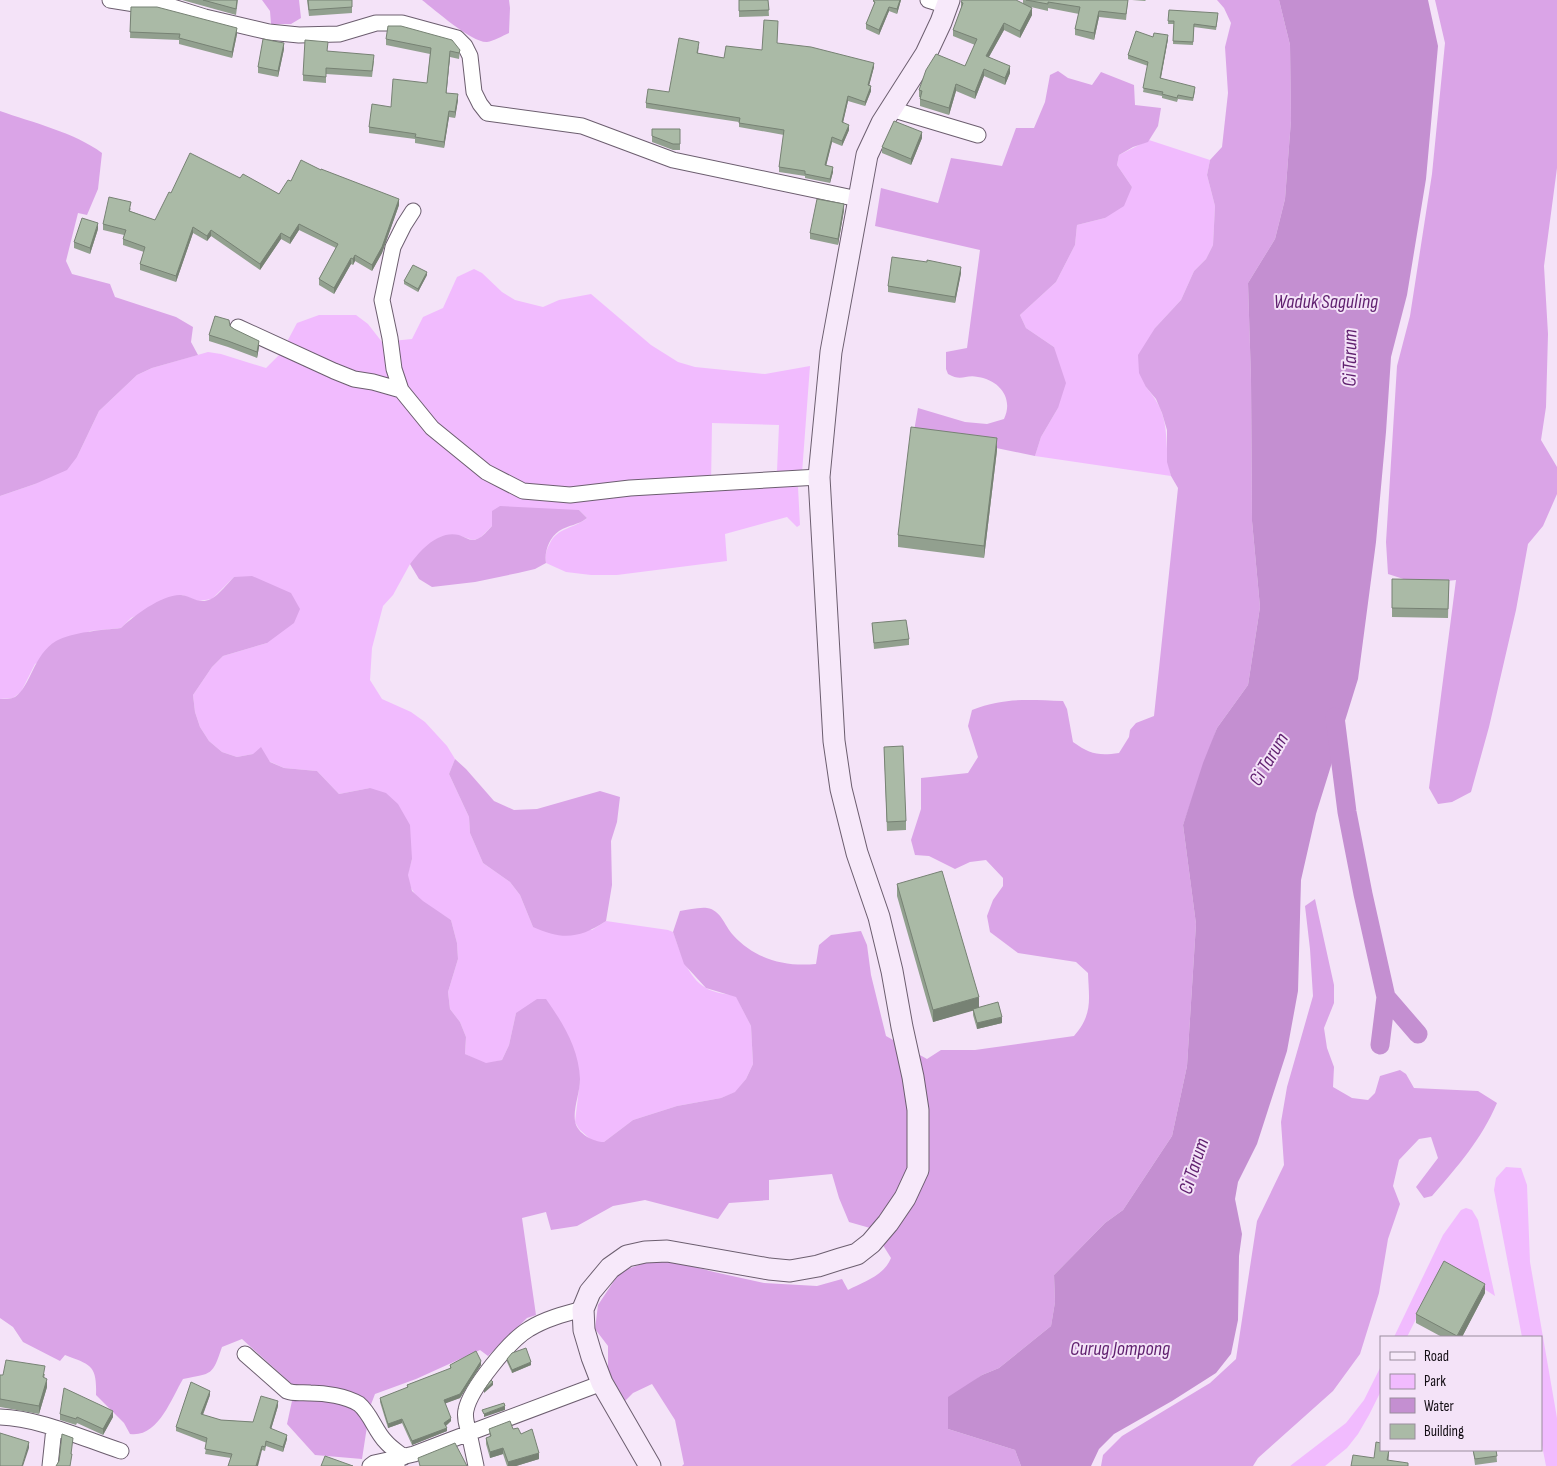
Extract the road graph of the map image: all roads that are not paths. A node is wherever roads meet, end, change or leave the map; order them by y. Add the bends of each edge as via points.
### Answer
1 (110, 0) edge
2 (942, 2) edge
3 (891, 109) junction
4 (978, 136) dead end
5 (858, 199) junction
6 (413, 211) dead end
7 (238, 326) dead end
8 (401, 390) junction
9 (819, 477) junction
10 (583, 1309) junction
11 (245, 1354) dead end
12 (602, 1383) junction
13 (0, 1417) edge
14 (54, 1428) junction
15 (469, 1433) junction
16 (121, 1451) dead end
17 (399, 1460) edge
18 (50, 1466) edge
19 (370, 1466) edge
20 (476, 1466) edge
21 (650, 1466) edge

1 - 5 street via 163,4 269,32 299,35 339,34 376,23 402,23 457,38 465,46 470,56 474,92 488,113 582,126 673,160
2 - 3 street via 926,54
3 - 4 street
3 - 5 street via 867,155
5 - 9 street via 831,352
6 - 8 street via 393,246 382,300 394,369
7 - 8 street via 334,371
8 - 9 street via 432,428 459,451 486,472 523,491 570,495 630,488
9 - 10 street via 834,741 841,789 857,852 879,917 913,1077 918,1110 918,1170 888,1223 871,1243 856,1254 818,1266 790,1270 667,1251 646,1252 627,1256 610,1268 590,1292
10 - 12 street via 584,1330
10 - 15 street via 527,1330 500,1355 468,1401 465,1413
11 - 17 street via 287,1391 328,1394 359,1405
12 - 15 street
12 - 21 street
13 - 14 street via 13,1417
14 - 16 street
14 - 18 street
15 - 17 street
15 - 20 street
17 - 19 street

